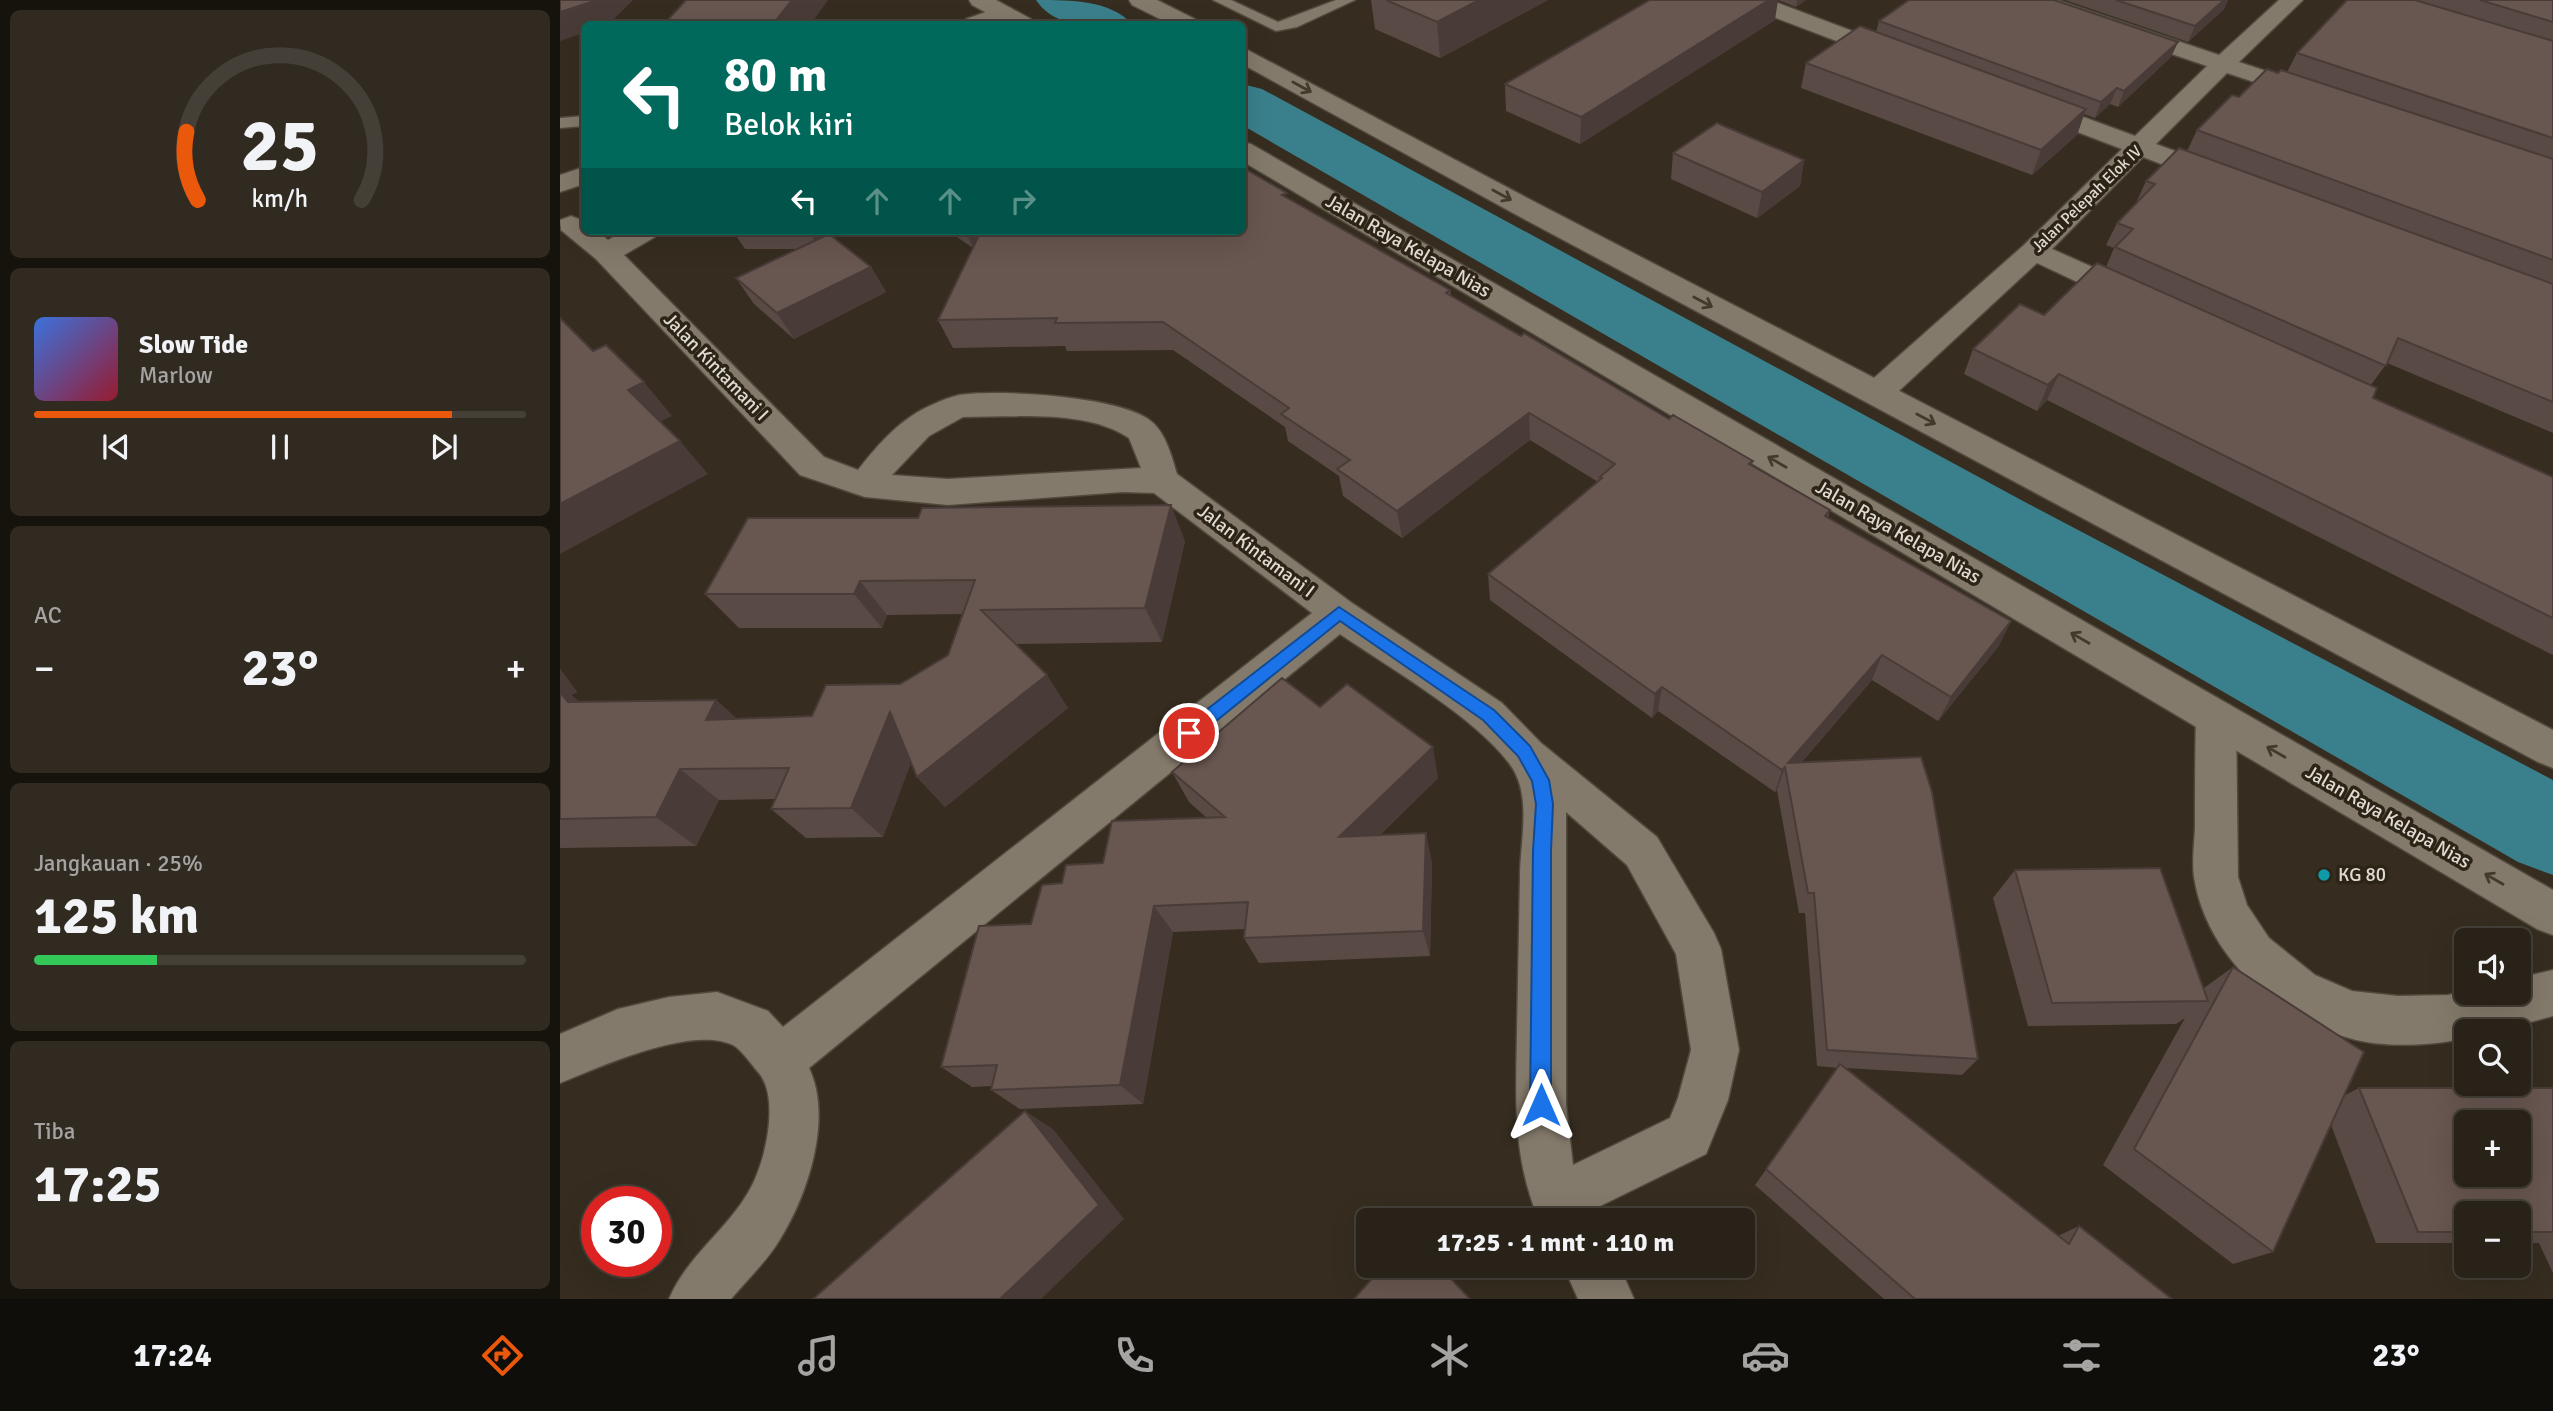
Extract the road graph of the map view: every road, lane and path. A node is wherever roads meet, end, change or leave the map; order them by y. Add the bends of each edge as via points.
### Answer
1 (979, 0) edge
2 (1220, 0) edge
3 (1348, 0) edge
4 (1750, 0) edge
5 (2035, 0) edge
6 (2292, 0) edge
7 (1153, 2) edge
8 (1013, 19) edge
9 (1182, 21) edge
10 (1265, 23) junction
11 (1246, 40) edge
12 (1246, 43) edge
13 (1919, 64) edge
14 (2223, 64) junction
15 (2010, 98) edge
16 (2328, 100) edge
17 (581, 121) edge
18 (560, 123) edge
19 (2140, 147) junction
20 (1246, 152) edge
21 (581, 176) edge
22 (560, 184) edge
23 (2243, 186) edge
24 (586, 235) edge
25 (638, 235) edge
26 (2034, 251) junction
27 (606, 253) junction
28 (2161, 309) edge
29 (1877, 393) junction
30 (1162, 481) junction
31 (865, 485) junction
32 (1339, 613) junction
33 (2216, 717) junction
34 (2553, 750) edge
35 (1524, 751) junction
36 (2553, 914) edge
37 (2553, 993) edge
38 (560, 1059) edge
39 (780, 1060) junction
40 (1561, 1208) edge
41 (1565, 1208) edge
42 (1596, 1278) edge
43 (695, 1299) edge
44 (1607, 1299) edge

1 - 8 street
2 - 10 lane
3 - 10 lane via 1285,26
4 - 13 street
5 - 14 street
6 - 14 street, Jalan Pelepah Elok IV
7 - 9 street
10 - 11 lane
12 -> 29 street via 1523,207
14 - 16 street
14 - 19 street, Jalan Pelepah Elok IV
15 - 19 street
17 - 18 lane
19 - 23 street
19 - 26 street, Jalan Pelepah Elok IV
33 -> 20 street, Jalan Raya Kelapa Nias
21 - 22 street
24 - 27 street, Jalan Kintamani I
25 - 27 street
26 - 28 street
26 - 29 street, Jalan Pelepah Elok IV
27 - 31 street, Jalan Kintamani I via 812,466
29 -> 34 street
30 - 31 street, Jalan Kintamani I via 948,492
30 - 31 street via 1143,432 1124,418 1093,411 960,405 939,412 899,441
30 - 32 street, Jalan Kintamani I
32 - 35 street, Jalan Kintamani I via 1488,715
32 - 39 street
36 -> 33 street, Jalan Raya Kelapa Nias
33 - 37 street via 2216,877 2228,915 2253,954 2298,991 2350,1016 2398,1020 2448,1019
35 - 40 street, Jalan Kintamani I via 1540,780 1545,804 1541,1105 1544,1154
35 - 41 street via 1642,851 1698,948 1715,1050 1703,1100 1688,1136
38 - 39 street via 618,1033 717,1016 751,1028
39 - 43 street via 794,1090 794,1125 780,1185 760,1223
42 - 44 street

